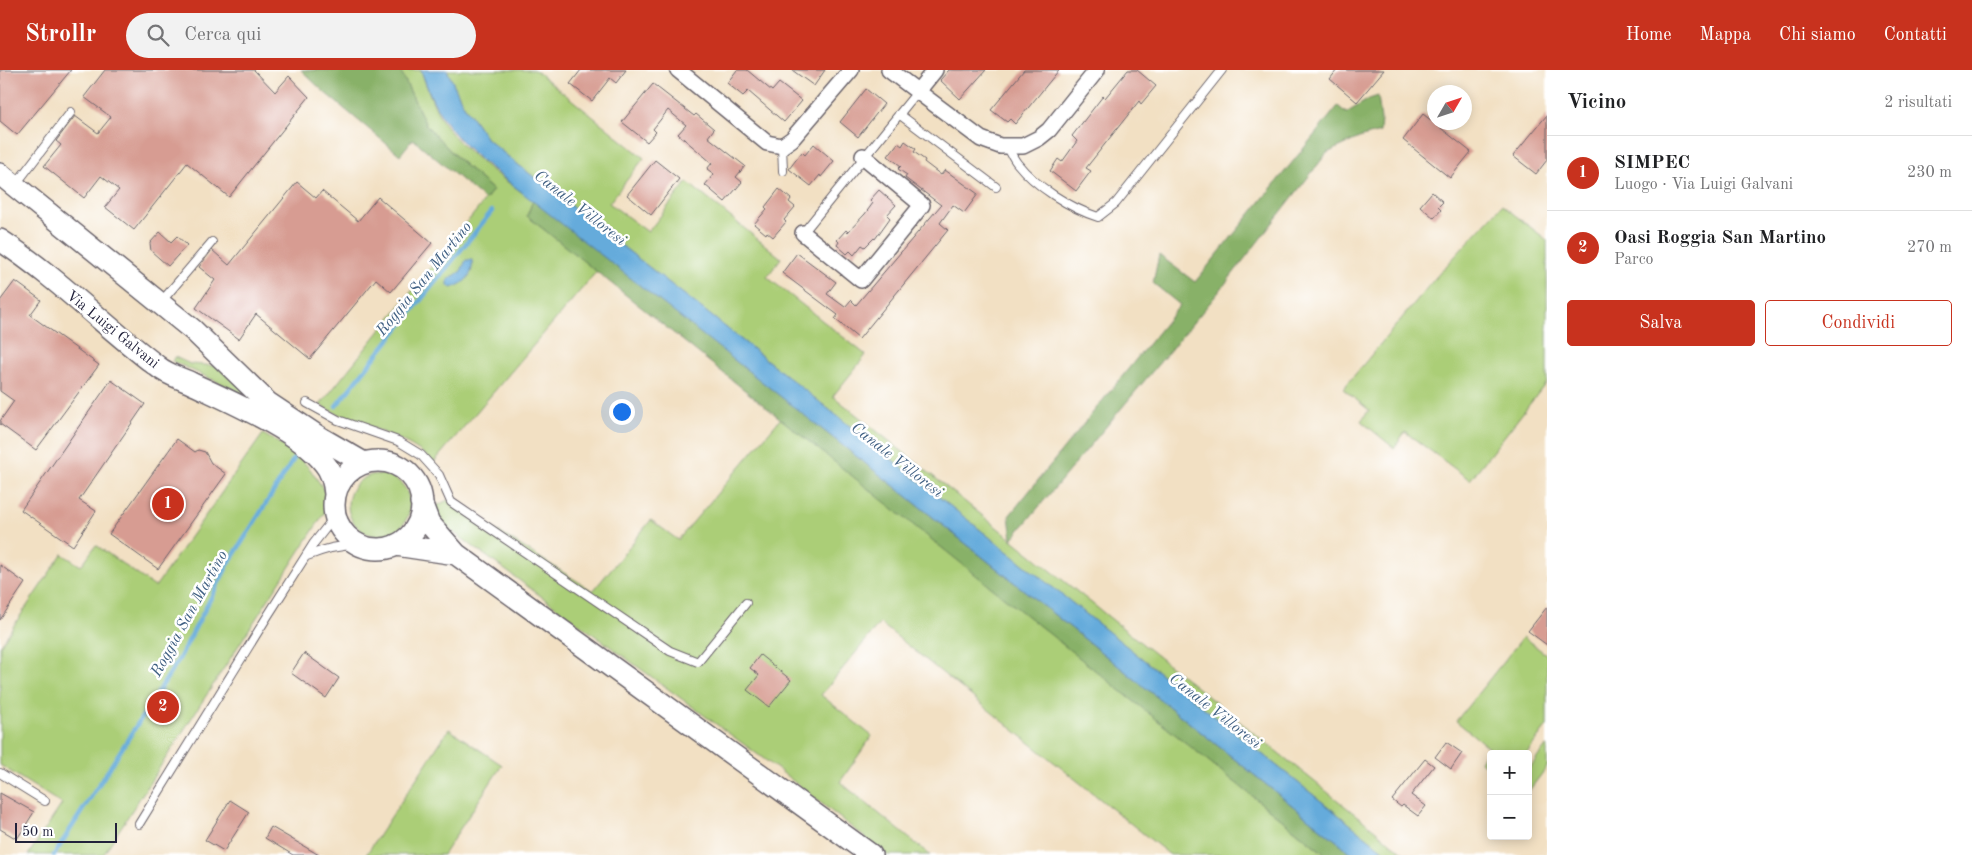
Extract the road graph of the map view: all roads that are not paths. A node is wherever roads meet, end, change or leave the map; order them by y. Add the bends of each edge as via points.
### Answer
1 (678, 70) edge
2 (851, 70) edge
3 (889, 70) edge
4 (935, 70) edge
5 (1097, 70) edge
6 (1222, 70) edge
7 (918, 91) junction
8 (71, 112) dead end
9 (899, 114) junction
10 (782, 146) junction
11 (1007, 146) junction
12 (863, 156) junction
13 (782, 172) dead end
14 (7, 180) edge
15 (996, 187) dead end
16 (803, 233) joint
17 (0, 240) edge
18 (212, 242) dead end
19 (160, 304) junction
20 (307, 403) dead end
21 (315, 444) junction
22 (364, 463) junction
23 (421, 502) junction
24 (335, 503) junction
25 (362, 545) junction
26 (396, 545) junction
27 (456, 554) junction
28 (307, 556) junction
29 (746, 603) dead end
30 (0, 774) edge
31 (45, 801) dead end
32 (139, 824) dead end
33 (870, 855) edge

1 - 10 street via 767,143
2 - 10 street via 792,140
3 - 7 street
4 - 7 street
5 - 11 street via 1049,130 1023,146
6 - 11 lane via 1116,202 1098,218 1068,206 1016,163
7 - 9 lane
7 - 11 street via 981,139
8 - 14 lane
9 - 12 lane
9 - 15 lane
10 - 13 lane
12 - 16 lane
12 - 16 street via 922,205 861,280
14 - 19 main road
17 - 21 main road, Via Luigi Galvani via 28,258 159,368
18 - 19 lane
19 - 21 main road via 193,330
20 - 29 lane via 338,420 398,441 422,455 439,475 451,502 670,651 698,662
21 - 22 main road
21 - 24 main road via 334,480
22 - 23 main road via 380,461 402,468 414,479
22 - 24 main road via 341,480
23 - 26 main road via 415,527
23 - 27 main road via 429,523
24 - 25 main road via 340,526 349,538
24 - 28 lane
25 - 26 main road via 379,549
25 - 28 lane via 326,548
26 - 27 main road
27 - 33 main road
28 - 32 lane
30 - 31 lane

